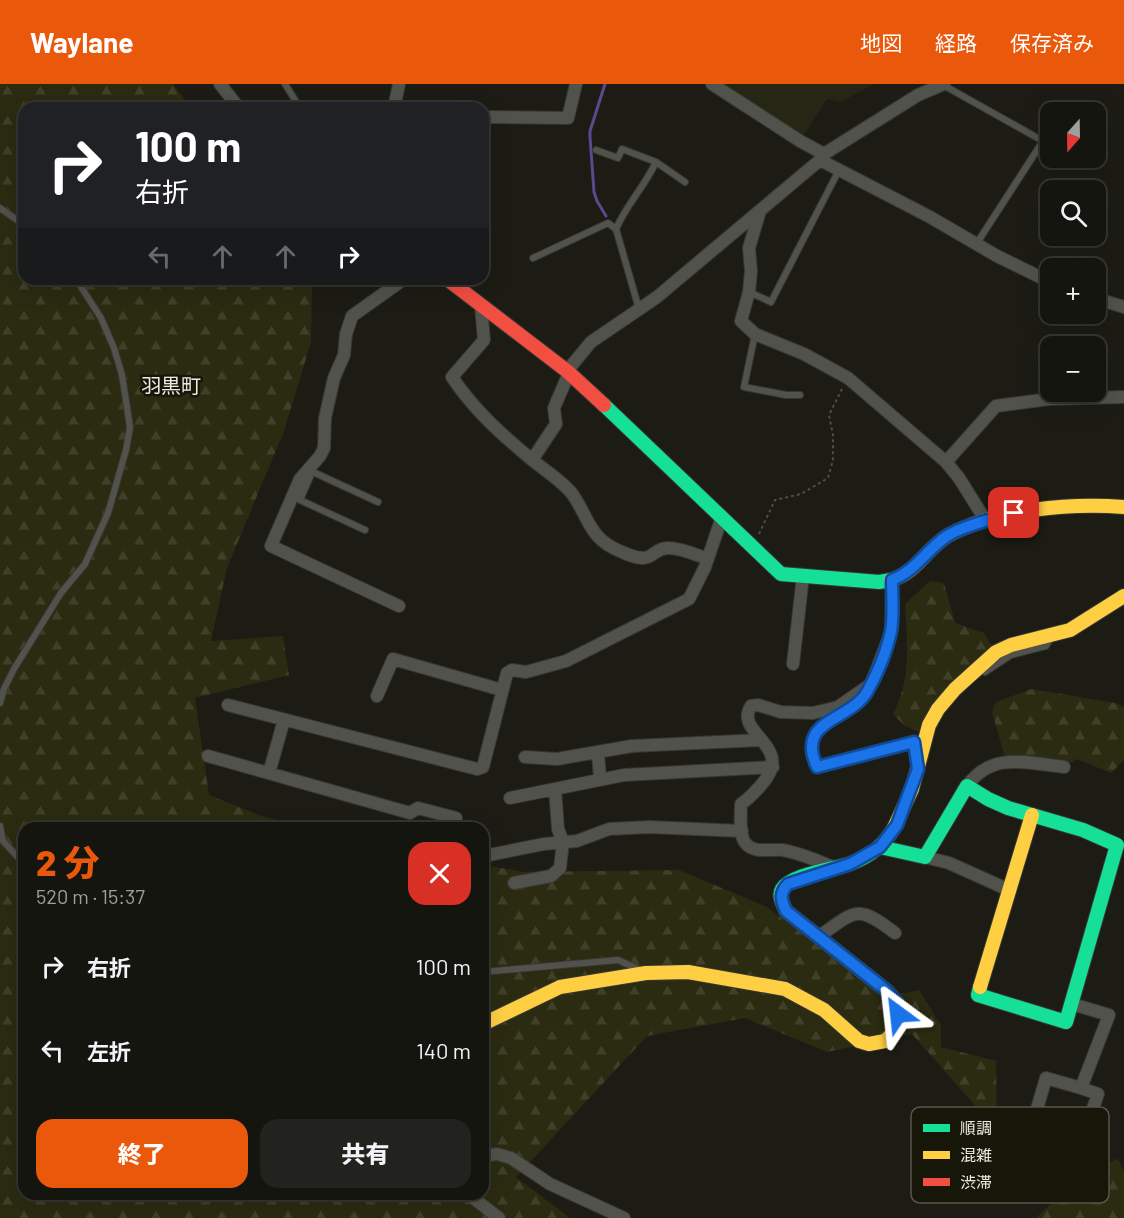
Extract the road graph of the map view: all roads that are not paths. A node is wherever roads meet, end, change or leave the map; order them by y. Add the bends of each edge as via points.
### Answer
1 (220, 84) edge
2 (285, 84) edge
3 (399, 84) edge
4 (576, 84) edge
5 (712, 84) edge
6 (943, 84) edge
7 (231, 102) edge
8 (296, 102) edge
9 (395, 102) edge
10 (489, 117) edge
11 (596, 150) dead end
12 (822, 157) junction
13 (656, 162) junction
14 (839, 169) junction
15 (685, 182) dead end
16 (0, 208) edge
17 (760, 211) junction
18 (18, 221) edge
19 (616, 229) junction
20 (977, 243) junction
21 (533, 258) dead end
22 (1040, 277) edge
23 (80, 285) edge
24 (396, 285) edge
25 (455, 285) edge
26 (749, 292) junction
27 (1106, 301) edge
28 (482, 306) junction
29 (1124, 307) edge
30 (639, 310) junction
31 (755, 334) junction
32 (568, 372) junction
33 (800, 395) dead end
34 (1124, 397) edge
35 (320, 456) junction
36 (532, 460) junction
37 (946, 462) junction
38 (313, 472) junction
39 (378, 502) dead end
40 (1124, 507) edge
41 (722, 517) junction
42 (986, 521) junction
43 (365, 530) dead end
44 (708, 559) junction
45 (803, 576) junction
46 (892, 580) junction
47 (1124, 596) edge
48 (399, 606) dead end
49 (1053, 636) junction
50 (792, 664) dead end
51 (871, 684) junction
52 (502, 690) junction
53 (376, 696) dead end
54 (0, 703) edge
55 (228, 705) dead end
56 (284, 720) junction
57 (939, 722) dead end
58 (761, 740) junction
59 (598, 752) junction
60 (208, 756) dead end
61 (525, 758) dead end
62 (772, 767) junction
63 (1064, 767) dead end
64 (918, 769) junction
65 (269, 773) junction
66 (600, 779) junction
67 (967, 786) junction
68 (555, 789) junction
69 (510, 798) dead end
70 (1032, 815) junction
71 (456, 818) dead end
72 (0, 826) edge
73 (742, 831) junction
74 (563, 842) junction
75 (1121, 846) edge
76 (880, 847) junction
77 (489, 855) dead end
78 (18, 857) edge
79 (925, 857) junction
80 (835, 868) junction
81 (514, 883) dead end
82 (1009, 890) junction
83 (895, 933) dead end
84 (818, 937) junction
85 (489, 971) edge
86 (646, 973) junction
87 (1072, 1004) junction
88 (489, 1020) edge
89 (1081, 1089) junction
90 (1038, 1107) edge
91 (1094, 1107) edge
92 (489, 1155) edge
93 (476, 1200) edge
94 (499, 1218) edge
95 (624, 1218) edge

1 - 7 street
2 - 8 lane
3 - 9 street
4 - 10 street via 568,118
5 - 12 street
6 - 12 street via 918,95
6 - 20 lane via 1043,141
11 - 13 lane via 618,158 622,148
12 - 14 street
12 - 17 street
13 - 15 lane
13 - 19 lane
14 - 20 street
14 - 26 lane via 771,302
16 - 18 lane
17 - 26 street via 749,248
17 - 30 street
19 - 21 lane via 608,223
19 - 30 lane
20 - 22 street
23 - 54 lane via 101,318 122,375 130,427 126,450 108,513 85,564 41,624 14,669
24 - 35 street via 352,316 325,418
25 - 28 street
26 - 31 street via 741,321
27 - 29 street
28 - 32 street
28 - 36 street via 484,340 452,377 495,430
30 - 32 street via 591,342
31 - 33 lane via 744,387
31 - 37 street via 848,378
32 - 36 street via 554,408 556,424
32 - 41 street
34 - 37 street via 1049,399 996,406
35 - 38 lane
35 - 48 street via 300,479 271,546
36 - 44 street via 572,493 587,524 601,541 618,551 648,557 656,550 668,548
37 - 42 street
38 - 39 lane
38 - 43 lane via 300,500
40 - 42 street via 1100,505 1014,513
41 - 44 street
41 - 45 street via 781,574
42 - 46 street via 948,535 907,574
44 - 52 street via 689,599 566,662 526,672 512,670 507,673
45 - 46 street
45 - 50 street
46 - 51 street via 891,632
47 - 49 street
49 - 57 lane via 1046,646 996,663 954,700
49 - 64 street via 996,652 944,699 929,725
51 - 58 street via 838,707 813,713 751,706 748,718
51 - 64 street via 866,694 819,727 812,750 817,767 914,742
52 - 53 street via 393,659
52 - 56 street via 483,767 477,769
55 - 56 street
56 - 65 street
58 - 59 street via 632,746
58 - 62 street via 771,753
59 - 61 street via 557,759
59 - 66 street
60 - 65 street
62 - 66 street
62 - 73 street via 754,794 741,804
63 - 67 street via 1006,761 975,774
64 - 76 street via 897,825
65 - 71 street via 410,813 418,808
66 - 68 street
67 - 70 street via 998,804
67 - 79 street
68 - 69 street
68 - 74 street via 558,829
70 - 75 street
70 - 82 street
72 - 78 lane via 3,841
73 - 74 street via 649,826 609,829
73 - 80 street via 742,838 755,850 782,850
74 - 77 street
74 - 81 street via 560,868 551,876
75 - 87 street
76 - 79 street
76 - 80 street
79 - 82 street via 949,863
80 - 84 street via 788,884 782,890 780,899 786,911
82 - 87 street via 978,995 1066,1022
83 - 84 street via 875,917 858,913
84 - 86 street via 897,1002 896,1025 885,1041 859,1041 824,1011 784,989 688,972
85 - 86 lane via 618,960
86 - 88 street via 560,987
87 - 89 street via 1109,1015
89 - 90 street via 1046,1078
89 - 91 street via 1098,1094
92 - 95 street via 511,1158 550,1184
93 - 94 street

